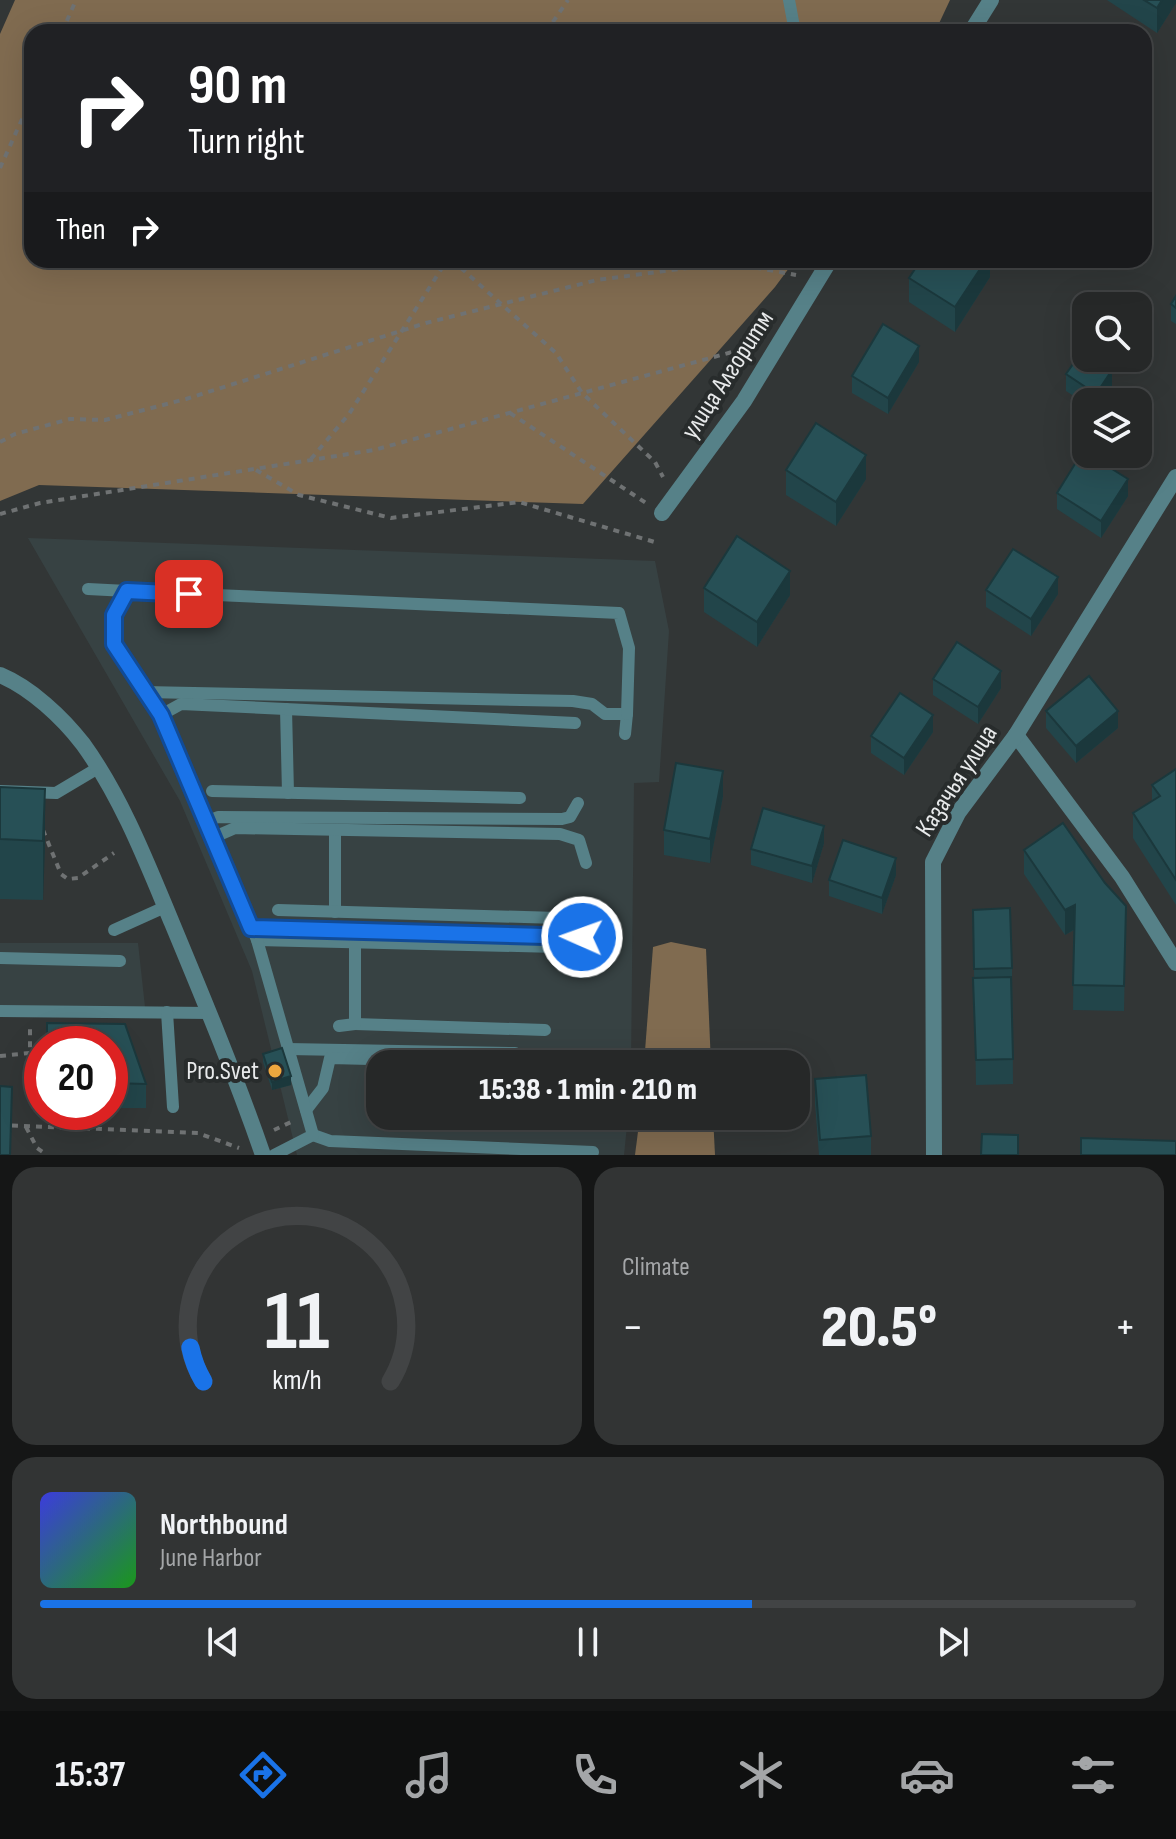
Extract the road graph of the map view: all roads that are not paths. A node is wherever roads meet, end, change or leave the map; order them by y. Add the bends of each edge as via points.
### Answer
1 (789, 0) edge
2 (991, 0) edge
3 (794, 24) edge
4 (976, 24) edge
5 (825, 268) edge
6 (1176, 477) edge
7 (662, 513) road end
8 (88, 589) dead end
9 (127, 591) junction
10 (0, 675) edge
11 (144, 692) junction
12 (286, 709) junction
13 (627, 714) junction
14 (161, 715) junction
15 (575, 723) dead end
16 (625, 734) dead end
17 (1016, 735) junction
18 (98, 768) junction
19 (0, 791) edge
20 (212, 791) dead end
21 (288, 793) junction
22 (520, 798) dead end
23 (578, 803) dead end
24 (205, 822) junction
25 (335, 831) junction
26 (212, 838) junction
27 (586, 863) dead end
28 (165, 907) junction
29 (278, 910) dead end
30 (335, 912) junction
31 (591, 919) dead end
32 (114, 930) dead end
33 (254, 934) junction
34 (355, 944) junction
35 (557, 947) dead end
36 (0, 958) edge
37 (120, 961) dead end
38 (1176, 963) edge
39 (581, 972) dead end
40 (0, 1011) edge
41 (167, 1012) junction
42 (210, 1013) junction
43 (355, 1024) junction
44 (339, 1026) dead end
45 (545, 1030) dead end
46 (288, 1049) junction
47 (366, 1050) edge
48 (366, 1059) edge
49 (173, 1107) dead end
50 (306, 1110) junction
51 (313, 1135) junction
52 (330, 1141) junction
53 (593, 1152) dead end
54 (263, 1155) edge
55 (274, 1155) edge
56 (338, 1155) edge
57 (934, 1155) edge

1 - 3 lane
2 - 4 street
5 - 7 street, улица Алгоритм via 744,401
6 - 17 street, Казачья улица
8 - 9 lane
9 - 11 lane via 114,615 114,644
9 - 13 lane via 619,613 629,648
10 - 18 street via 23,684 81,742
11 - 13 lane via 573,701 592,704 605,714
11 - 14 lane
12 - 14 lane via 181,704
12 - 15 lane
12 - 21 lane
13 - 16 lane
14 - 24 lane
17 - 38 street via 1122,877
17 - 57 street, Казачья улица via 958,813 933,862
18 - 19 lane via 56,793
18 - 28 street via 142,850
20 - 21 lane
21 - 22 lane
23 - 24 lane via 570,817 562,819 218,817
24 - 26 lane
25 - 26 lane via 235,828
25 - 27 lane via 560,834 579,840
25 - 30 lane
26 - 33 lane
28 - 32 lane
28 - 42 street
29 - 30 lane
30 - 31 lane
33 - 34 lane
33 - 39 lane via 582,937
33 - 46 lane
34 - 35 lane
34 - 43 lane
36 - 37 lane
40 - 41 lane
41 - 42 lane
41 - 49 lane
42 - 54 street
43 - 44 lane
43 - 45 lane
46 - 47 lane
46 - 50 lane
48 - 50 lane via 330,1058 323,1088
50 - 51 lane
51 - 52 lane
51 - 55 lane
52 - 53 lane
52 - 56 lane

